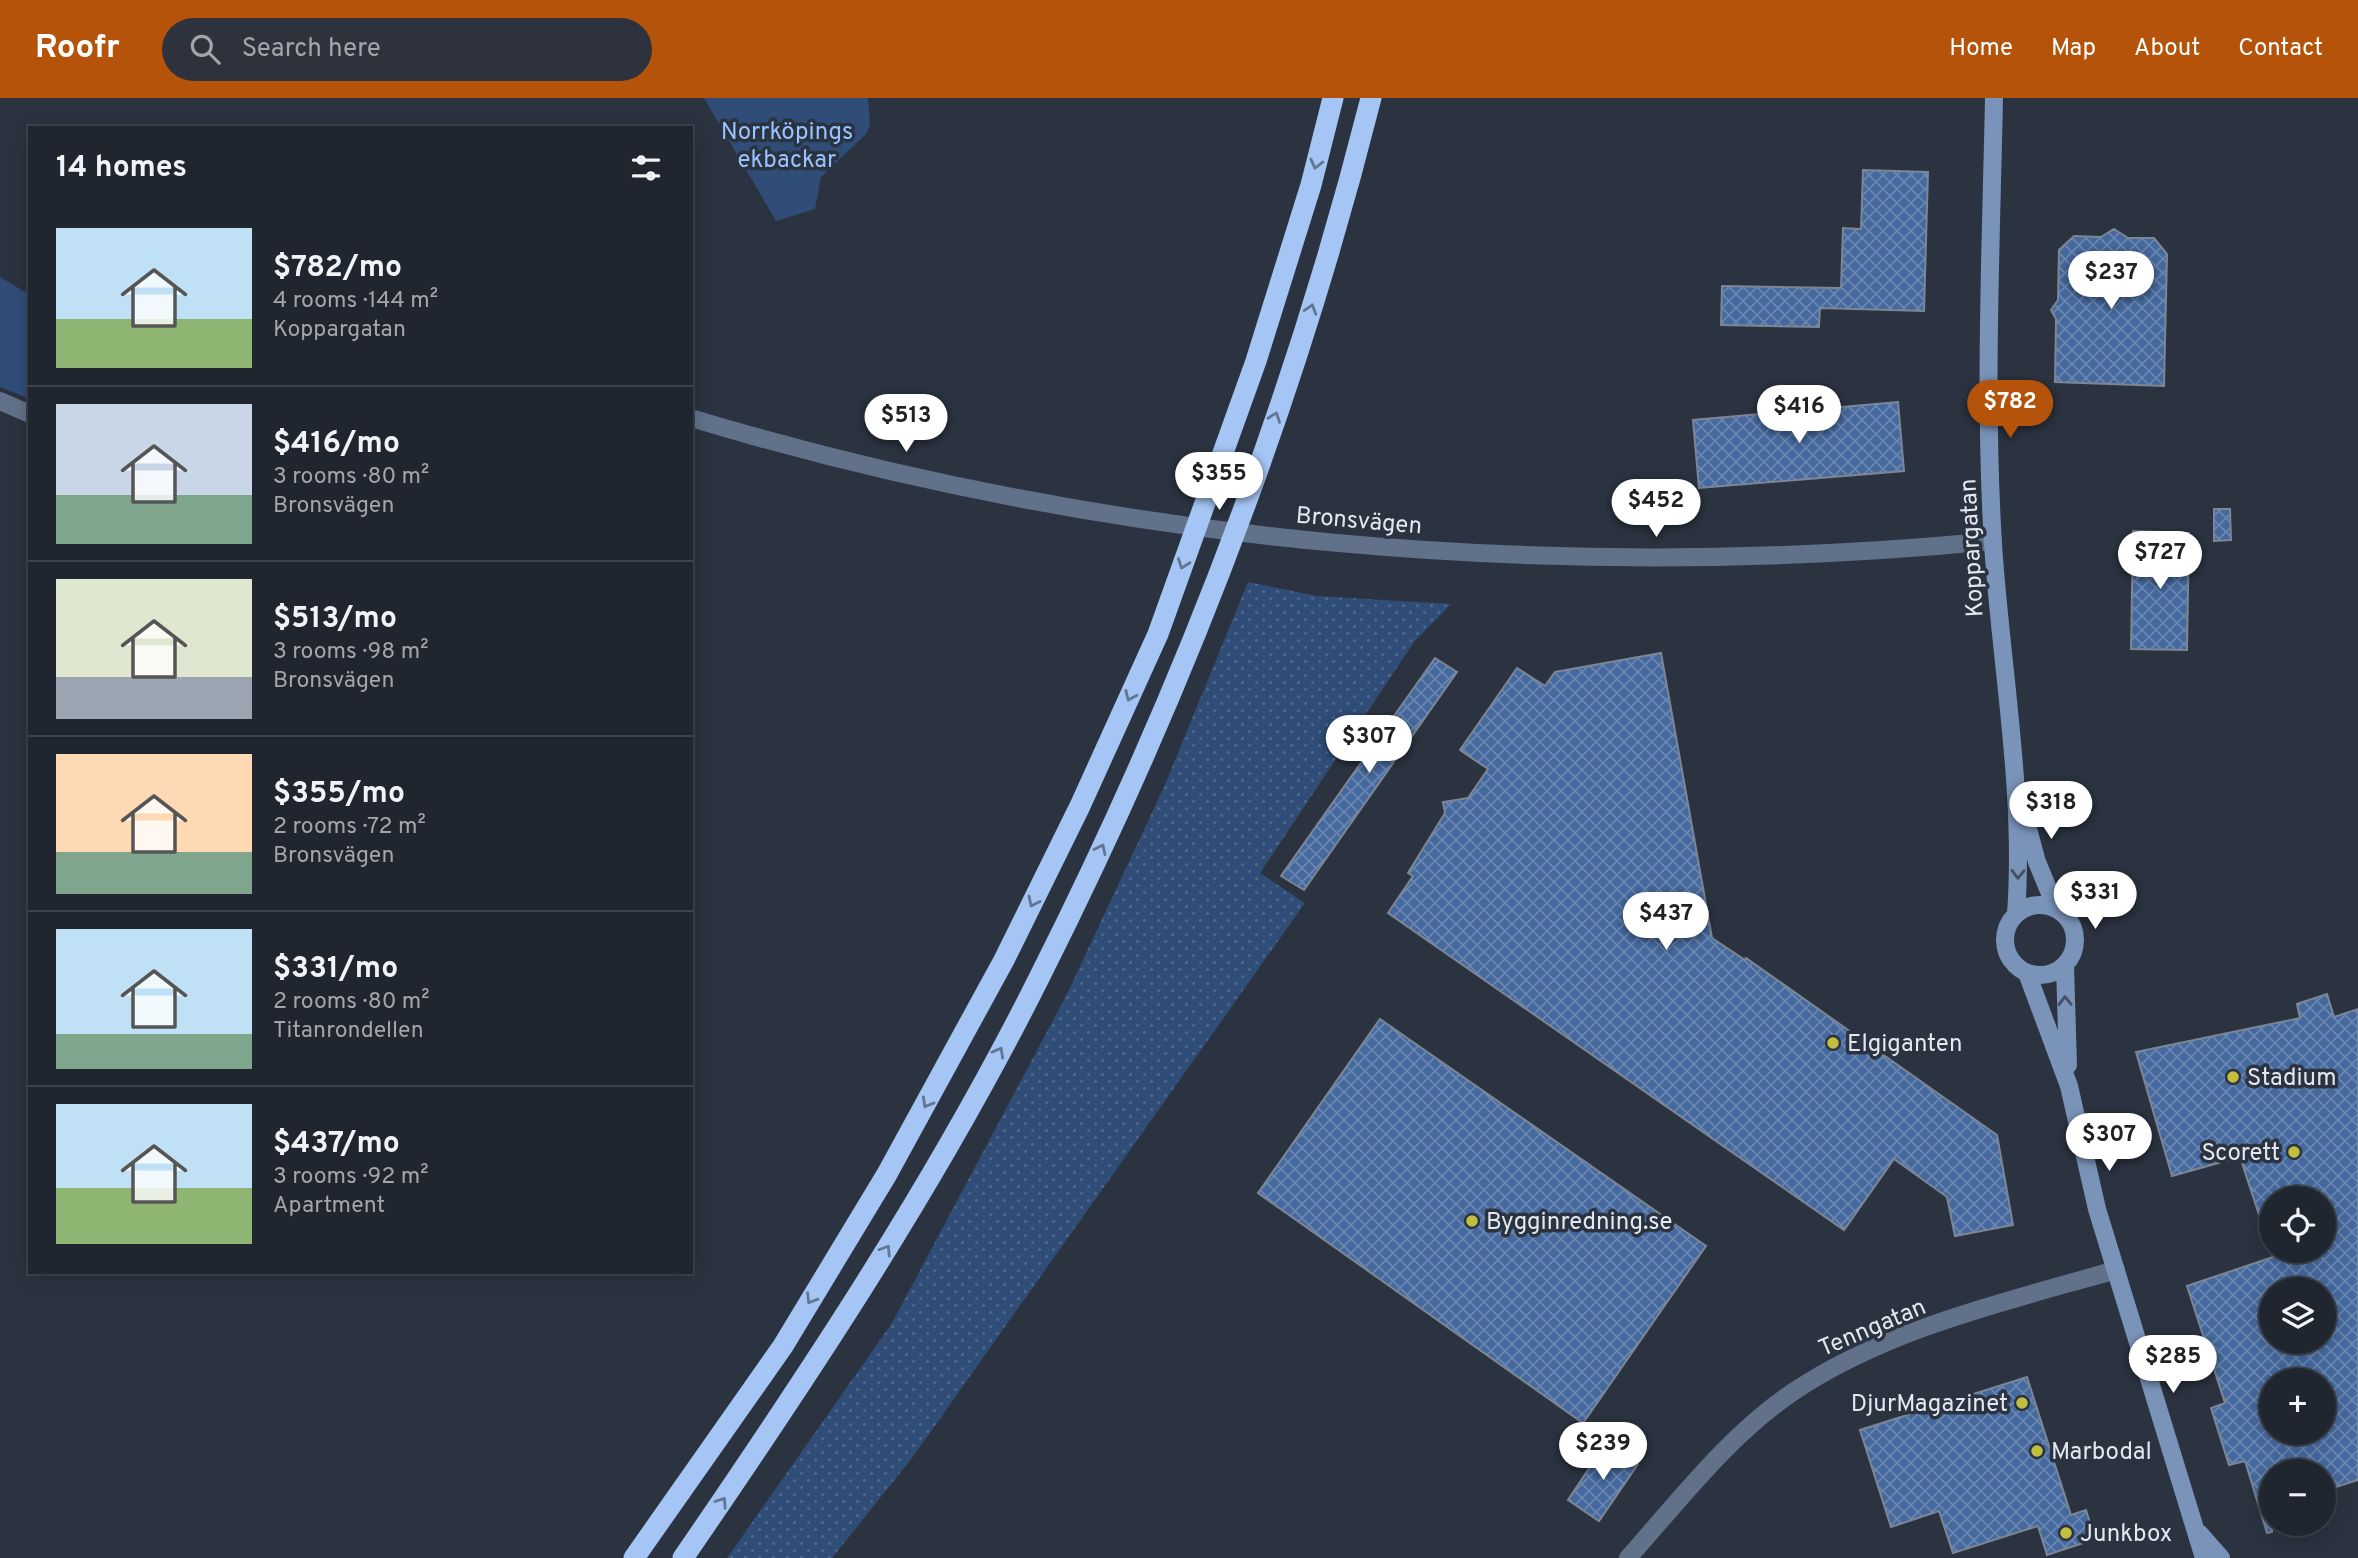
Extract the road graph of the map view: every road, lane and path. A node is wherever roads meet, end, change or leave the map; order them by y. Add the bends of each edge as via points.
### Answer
1 (1333, 98) edge
2 (1371, 98) edge
3 (1994, 98) edge
4 (0, 401) edge
5 (28, 413) edge
6 (693, 419) edge
7 (1993, 541) junction
8 (2016, 784) junction
9 (2056, 908) junction
10 (2016, 914) junction
11 (2065, 966) junction
12 (2028, 973) junction
13 (2069, 1086) junction
14 (2116, 1270) junction
15 (2197, 1530) junction
16 (634, 1558) edge
17 (683, 1558) edge
18 (1628, 1558) edge
19 (2204, 1558) edge
20 (2221, 1558) edge

1 -> 16 highway via 1307,198 1228,439 1158,634 1080,806 1004,960 887,1174 783,1346
17 -> 2 highway via 812,1370 920,1194 1040,977 1115,822 1192,641 1291,374 1346,197
3 - 7 street, Koppargatan
4 - 5 street
6 - 7 street, Bronsvägen via 867,466 996,494 1319,542 1492,555 1668,559
7 - 8 street, Koppargatan
8 - 9 street, Koppargatan via 2037,862
8 -> 10 street, Koppargatan
9 - 10 street via 2035,905
9 - 11 street via 2072,923 2076,934 2076,946
10 - 12 street via 2005,944 2013,963
11 - 12 street via 2047,975
13 -> 11 street
12 - 13 street
13 - 14 street
14 - 15 street
14 - 18 street, Tenngatan via 1933,1326 1852,1357 1792,1392 1743,1433
15 - 19 street
15 - 20 street

